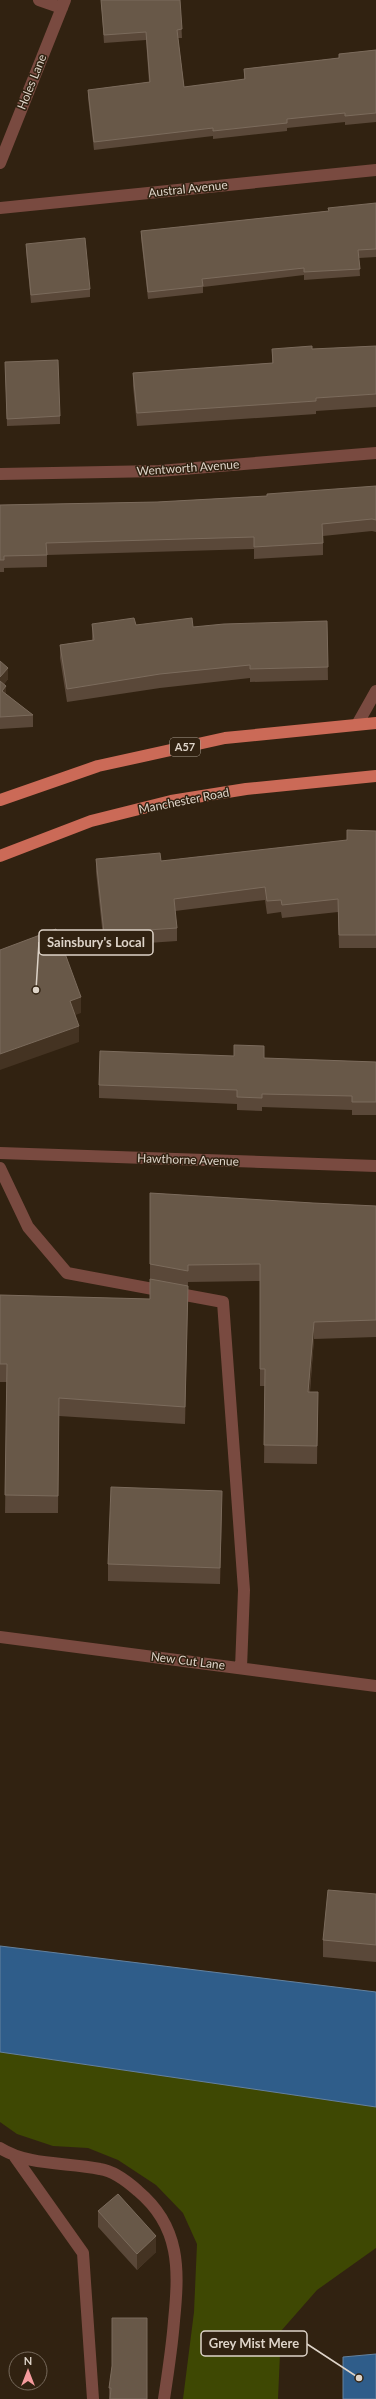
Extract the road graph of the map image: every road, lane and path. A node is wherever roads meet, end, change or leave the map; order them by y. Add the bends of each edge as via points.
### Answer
1 (39, 0) edge
2 (63, 4) edge
3 (0, 163) edge
4 (376, 170) edge
5 (0, 208) edge
6 (376, 453) edge
7 (0, 474) edge
8 (376, 691) edge
9 (358, 723) junction
10 (376, 723) edge
11 (376, 776) edge
12 (0, 800) edge
13 (0, 856) edge
14 (0, 1153) edge
15 (376, 1166) edge
16 (0, 1168) edge
17 (0, 1637) edge
18 (241, 1668) junction
19 (376, 1686) edge
20 (0, 2148) edge
21 (15, 2157) junction
22 (93, 2399) edge
23 (164, 2399) edge

1 - 2 street
2 - 3 street, Holes Lane
4 - 5 street, Austral Avenue
6 - 7 street, Wentworth Avenue via 159,471
8 - 9 street
9 - 10 main road, A57
9 - 12 main road, A57 via 218,740 98,766
11 - 13 main road, Manchester Road via 246,789 171,801 91,821
14 - 15 street, Hawthorne Avenue
16 - 18 street via 28,1227 67,1273 223,1302 244,1590
17 - 18 street, New Cut Lane
18 - 19 street, New Cut Lane
20 - 21 street
21 - 22 street via 83,2253
21 - 23 street via 101,2169 126,2181 144,2196 163,2218 173,2240 177,2261 177,2292

